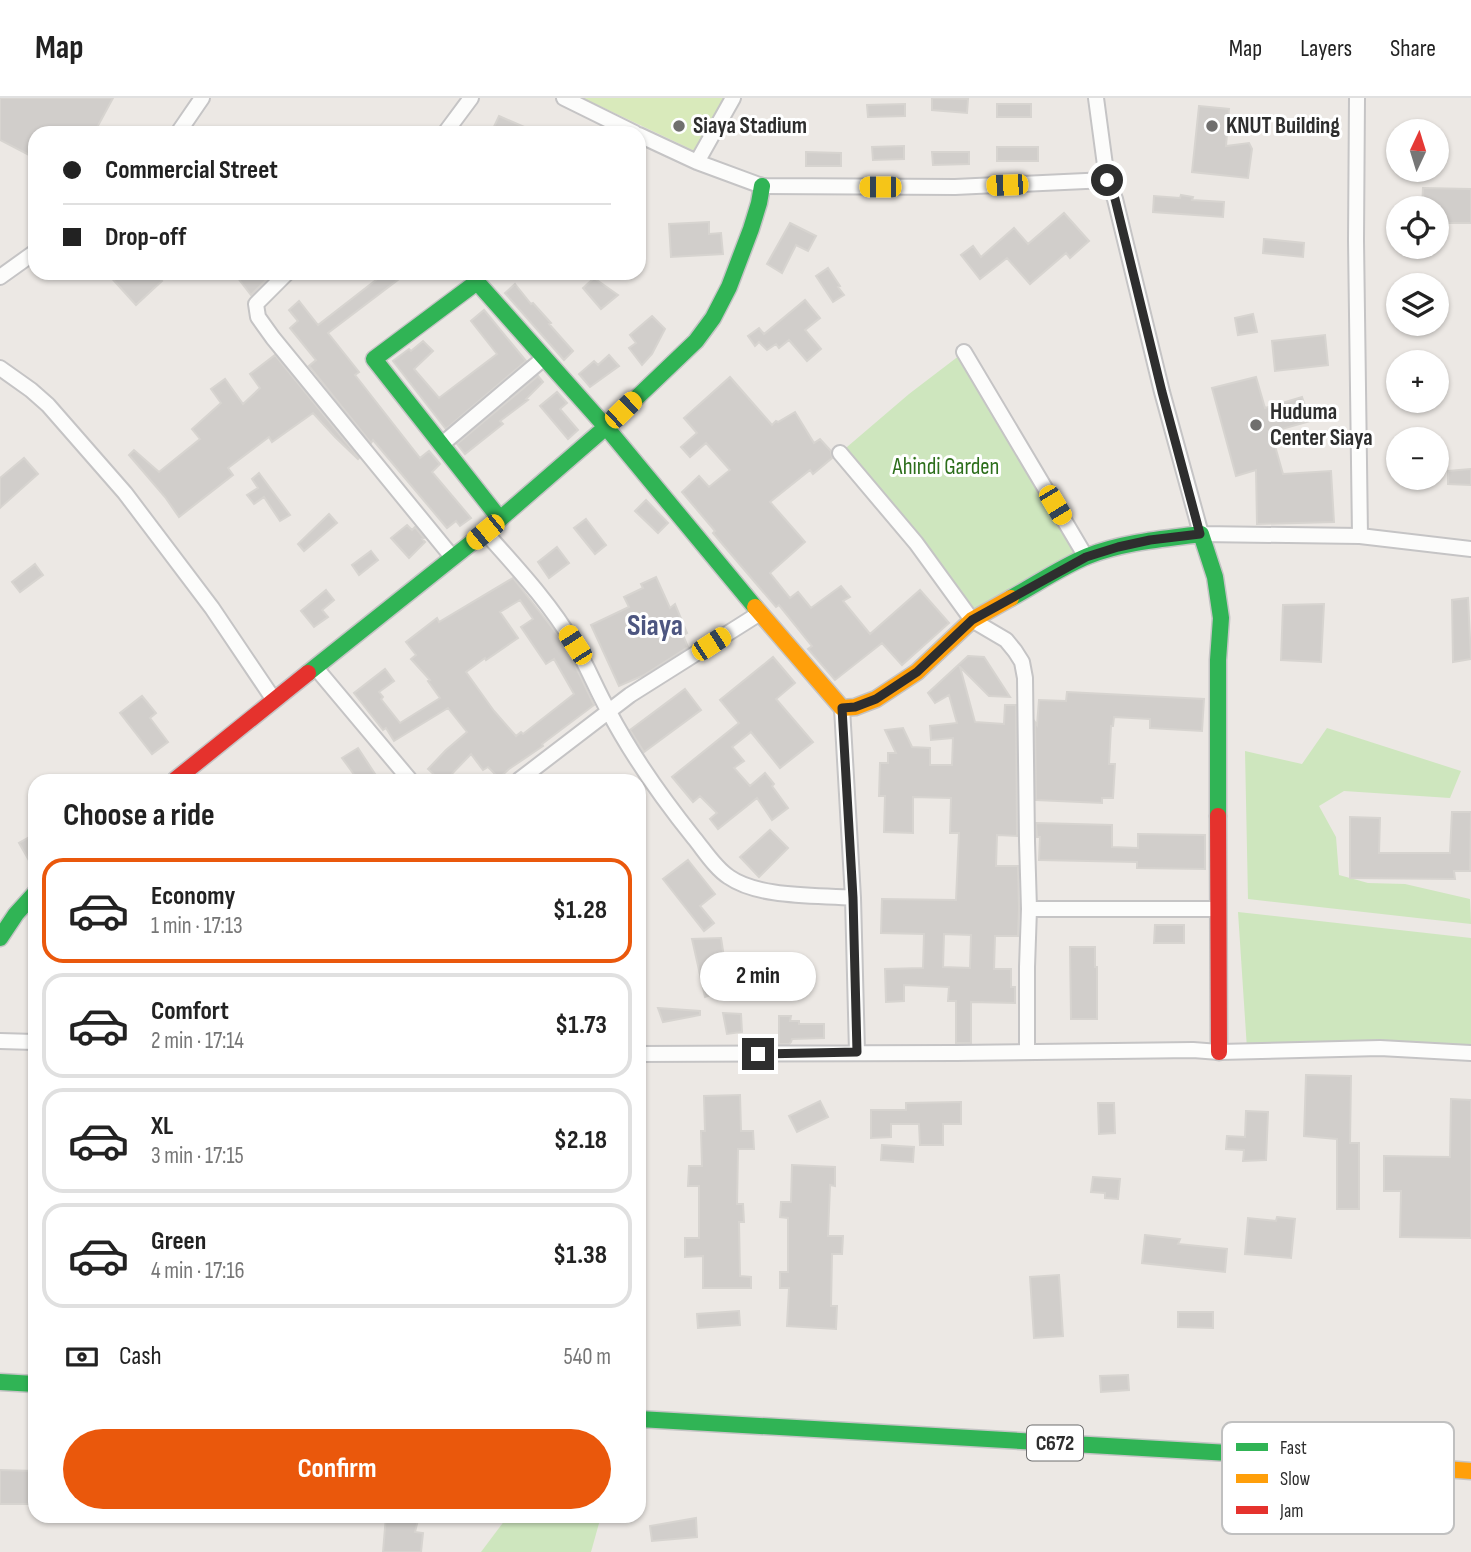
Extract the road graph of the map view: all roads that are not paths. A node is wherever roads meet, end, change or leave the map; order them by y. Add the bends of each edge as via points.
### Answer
1 (202, 98) edge
2 (471, 98) edge
3 (565, 98) edge
4 (733, 98) edge
5 (1096, 98) edge
6 (1357, 98) edge
7 (183, 126) edge
8 (451, 126) edge
9 (621, 126) edge
10 (646, 138) edge
11 (697, 162) junction
12 (1107, 180) junction
13 (762, 186) junction
14 (28, 257) edge
15 (0, 277) edge
16 (280, 280) edge
17 (964, 352) dead end
18 (544, 358) junction
19 (0, 368) edge
20 (606, 427) junction
21 (441, 445) junction
22 (840, 453) dead end
23 (500, 519) junction
24 (485, 532) junction
25 (1200, 534) junction
26 (1360, 536) junction
27 (1471, 549) edge
28 (1086, 557) junction
29 (453, 558) junction
30 (760, 613) junction
31 (972, 620) junction
32 (316, 668) junction
33 (274, 700) junction
34 (842, 708) junction
35 (608, 712) junction
36 (182, 774) edge
37 (405, 774) edge
38 (527, 774) edge
39 (645, 774) edge
40 (646, 775) edge
41 (853, 898) junction
42 (28, 900) edge
43 (1029, 908) junction
44 (1218, 909) junction
45 (0, 938) edge
46 (0, 1041) edge
47 (28, 1042) edge
48 (857, 1052) junction
49 (1027, 1052) junction
50 (1219, 1052) junction
51 (1471, 1053) edge
52 (646, 1054) edge
53 (0, 1382) edge
54 (28, 1384) edge
55 (646, 1419) edge
56 (1222, 1453) edge

1 - 7 street
2 - 8 street
3 - 9 street
4 - 11 street
5 - 12 street
6 - 26 street
10 - 11 street
11 - 13 street
12 - 13 street via 955,187
12 - 25 street
13 - 20 street via 740,259 713,318 696,341
14 - 15 street
16 - 29 street via 256,304 258,317
17 - 28 street
18 - 20 street
18 - 21 street
18 - 21 street via 477,282 374,359
19 - 33 street via 48,405 125,493
20 - 23 street
20 - 30 street
21 - 23 street
22 - 31 street via 916,543
23 - 24 street
24 - 29 street
24 - 35 street via 554,613
25 - 26 street
25 - 28 street via 1150,540
25 - 44 street via 1215,577 1221,618
26 - 27 street
28 - 31 street
29 - 32 street
30 - 34 street
30 - 35 street
31 - 34 street via 917,672 876,699
31 - 43 street via 1006,640 1022,662
32 - 33 street
32 - 37 street
33 - 36 street
34 - 41 street
35 - 38 street
35 - 39 street
40 - 41 street via 728,877 778,893
41 - 48 street
42 - 45 street
43 - 44 street
43 - 49 street
44 - 50 street
46 - 47 street
48 - 49 street
48 - 52 street
49 - 50 street
50 - 51 street via 1380,1048
53 - 54 street
55 - 56 street, C672

